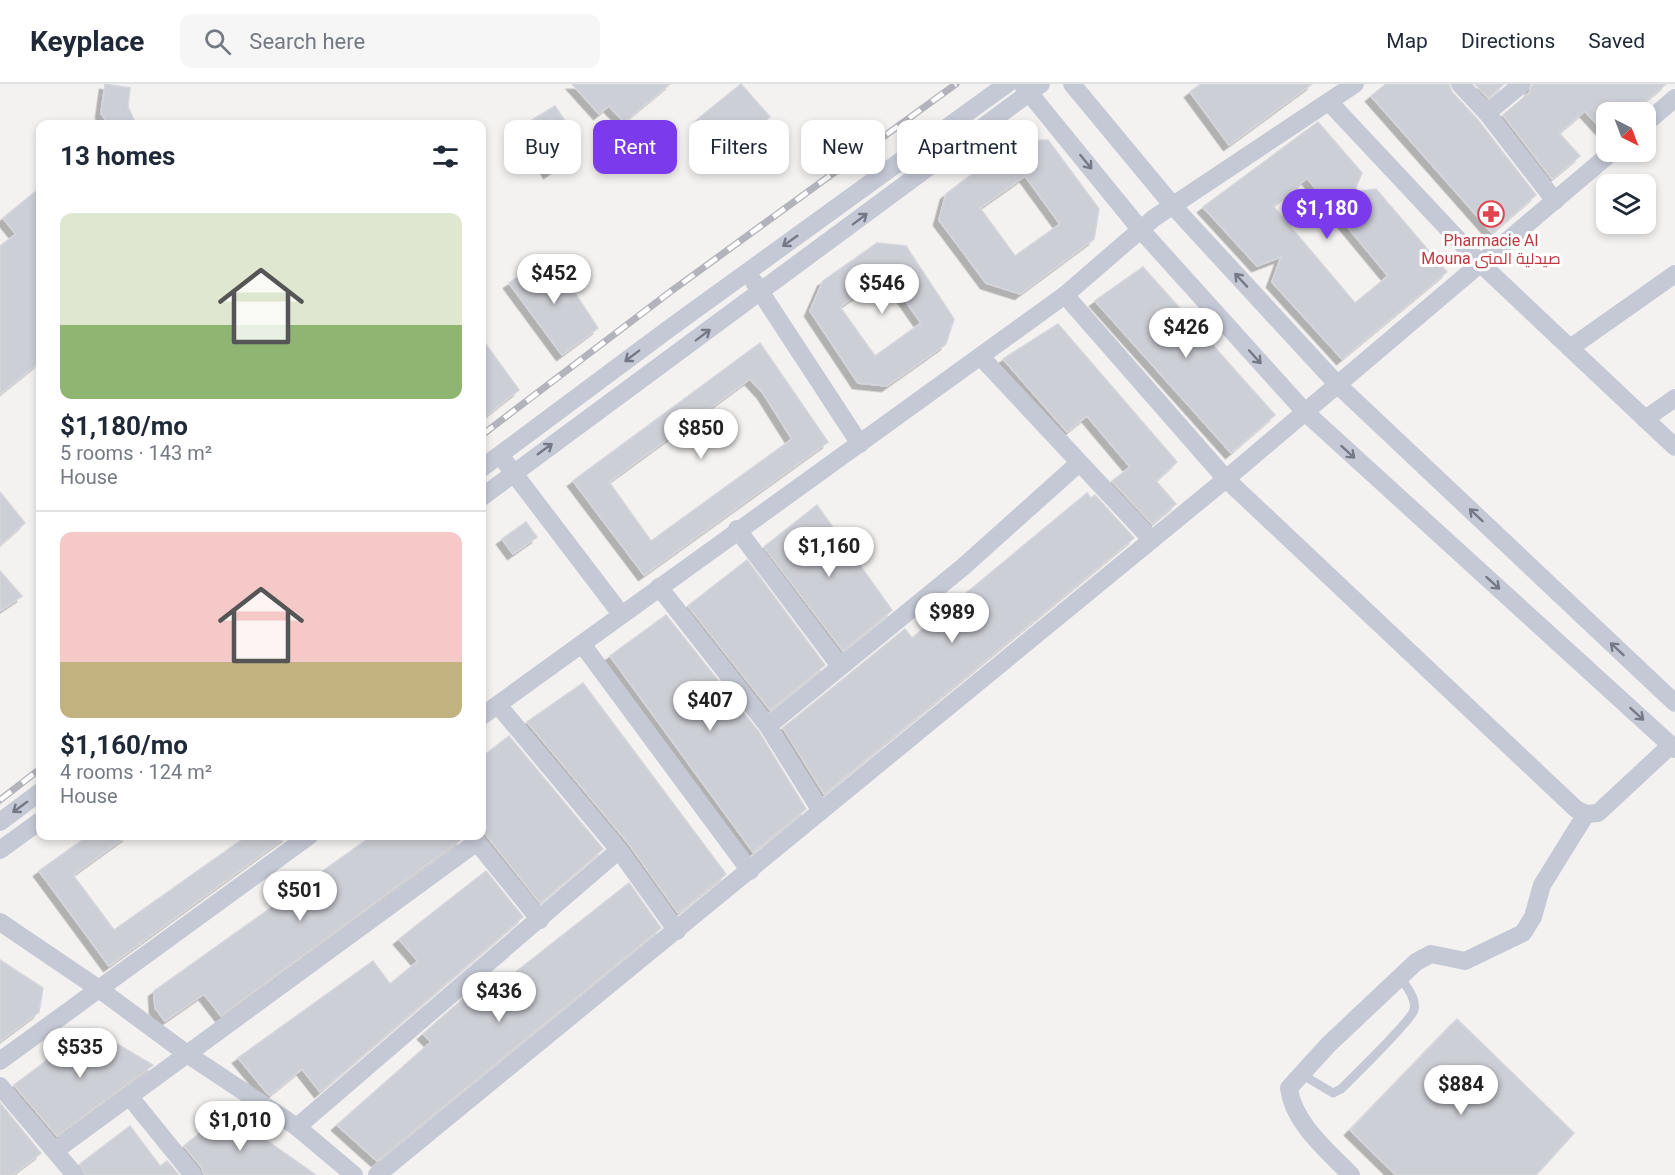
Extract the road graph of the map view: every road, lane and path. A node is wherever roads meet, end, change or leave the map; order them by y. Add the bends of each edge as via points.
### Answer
1 (1008, 84) edge
2 (1072, 84) edge
3 (1355, 84) edge
4 (1460, 84) edge
5 (1522, 84) edge
6 (1031, 87) edge
7 (1675, 98) edge
8 (1330, 103) junction
9 (1487, 113) junction
10 (1656, 114) edge
11 (1600, 162) edge
12 (1555, 201) junction
13 (1174, 207) junction
14 (1140, 229) junction
15 (1481, 264) junction
16 (746, 272) junction
17 (1675, 274) edge
18 (761, 292) junction
19 (1065, 295) junction
20 (1570, 348) junction
21 (981, 357) junction
22 (1338, 385) junction
23 (1675, 398) edge
24 (1305, 412) junction
25 (1646, 419) junction
26 (860, 444) junction
27 (1675, 447) edge
28 (500, 454) junction
29 (1080, 463) junction
30 (486, 465) edge
31 (514, 473) junction
32 (1226, 479) junction
33 (486, 494) edge
34 (737, 530) junction
35 (1152, 540) junction
36 (659, 587) junction
37 (621, 614) junction
38 (582, 644) junction
39 (840, 666) junction
40 (1675, 703) edge
41 (498, 705) junction
42 (486, 713) edge
43 (768, 726) junction
44 (1673, 747) edge
45 (36, 795) edge
46 (821, 812) junction
47 (1586, 814) junction
48 (0, 822) edge
49 (36, 824) edge
50 (304, 840) edge
51 (474, 840) edge
52 (476, 840) edge
53 (0, 850) edge
54 (619, 850) junction
55 (750, 871) junction
56 (540, 920) junction
57 (0, 922) edge
58 (677, 931) junction
59 (1400, 977) junction
60 (99, 989) junction
61 (187, 1054) junction
62 (0, 1061) edge
63 (1301, 1074) junction
64 (0, 1086) edge
65 (129, 1096) junction
66 (297, 1127) junction
67 (56, 1150) junction
68 (75, 1175) edge
69 (193, 1175) edge
70 (354, 1175) edge
71 (377, 1175) edge
72 (1351, 1175) edge

1 -> 16 street
2 - 13 street
3 - 8 street
4 - 9 street
5 - 9 street
6 -> 14 street
18 -> 6 street
7 - 10 street
8 - 13 street
8 - 15 street
9 - 12 street
11 - 12 street
12 - 15 street
13 - 14 street
22 -> 13 street
14 - 19 street
14 -> 24 street
15 - 20 street
15 - 22 street
16 - 18 street
16 -> 28 street
17 - 20 street
18 - 26 street
31 -> 18 street
19 - 21 street
19 - 32 street
20 - 25 street
21 - 26 street
21 - 29 street
22 - 24 street
40 -> 22 street
23 - 25 street
24 - 32 street
24 -> 44 street
25 - 27 street
26 - 34 street
28 - 30 street
28 - 31 street
29 - 35 street
29 - 39 street via 963,567
31 - 33 street
31 - 37 street
32 - 35 street
32 - 47 street via 1576,809
34 - 36 street
34 - 39 street
35 - 46 street
36 - 37 street
36 - 43 street
37 - 38 street
38 - 41 street
38 - 55 street
39 - 43 street
41 - 42 street
41 - 54 street
43 - 46 street
44 - 47 street via 1598,813
45 -> 48 street
46 - 55 street
47 - 59 street via 1542,885 1533,917 1523,933 1465,961 1426,956
49 - 53 street
50 - 60 street
51 - 61 street
52 - 56 street
54 - 56 street
54 - 58 street
55 - 58 street
56 - 66 street
57 - 60 street
58 - 71 street
59 - 63 street
59 - 63 lane via 1413,998 1414,1010 1406,1024 1341,1089 1333,1094 1326,1092
60 - 61 street
60 - 62 street
61 - 65 street
61 - 66 street
63 - 72 street via 1289,1088 1295,1106 1314,1138
64 - 67 street
65 - 67 street
65 - 69 street
66 - 70 street
67 - 68 street

